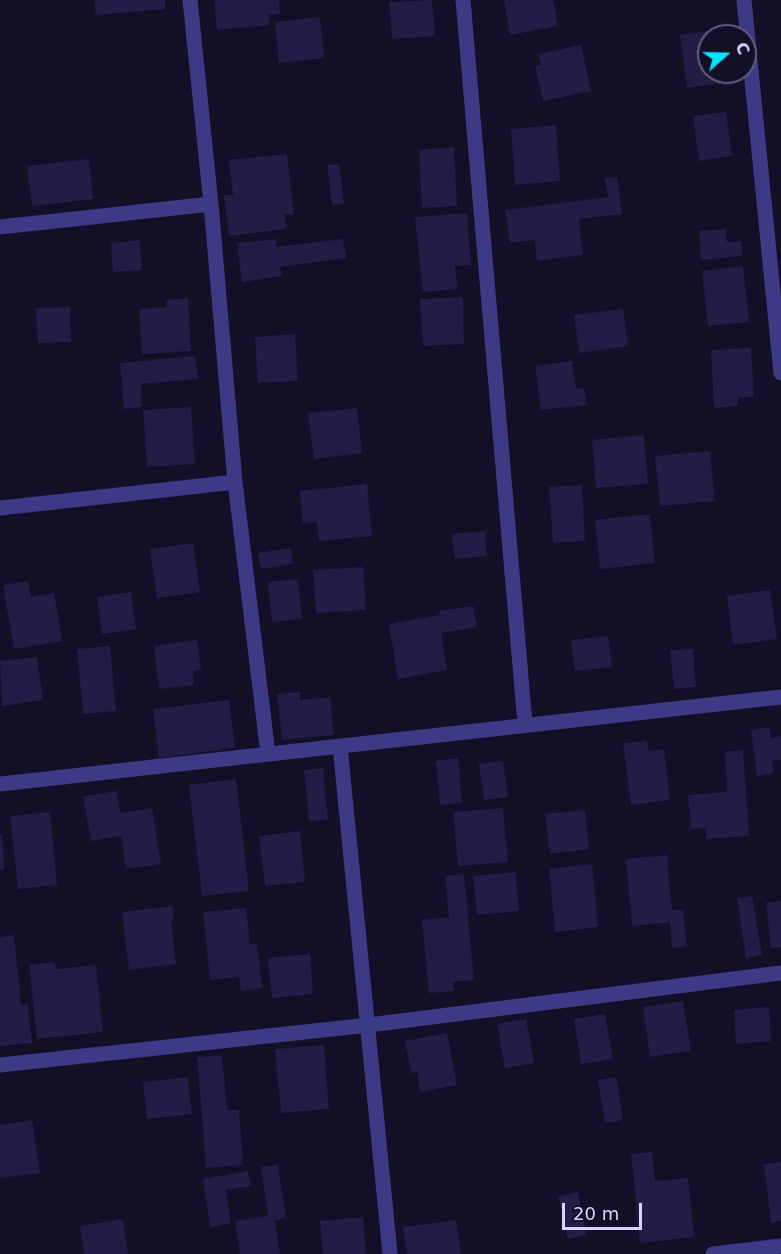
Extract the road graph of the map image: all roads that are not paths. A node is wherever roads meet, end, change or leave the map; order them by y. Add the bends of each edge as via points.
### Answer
1 (190, 0) edge
2 (462, 0) edge
3 (744, 0) edge
4 (211, 204) junction
5 (0, 227) edge
6 (781, 373) edge
7 (235, 482) junction
8 (0, 508) edge
9 (781, 697) edge
10 (525, 724) junction
11 (340, 746) junction
12 (268, 754) junction
13 (0, 784) edge
14 (781, 973) edge
15 (369, 1024) junction
16 (0, 1065) edge
17 (781, 1246) edge
18 (390, 1254) edge
19 (713, 1254) edge

1 - 4 street
2 - 10 street
3 - 6 street
4 - 5 street
4 - 7 street
7 - 8 street
7 - 12 street
9 - 10 street
10 - 11 street
11 - 12 street
11 - 15 street
12 - 13 street
14 - 15 street
15 - 16 street
15 - 18 street
17 - 19 street

